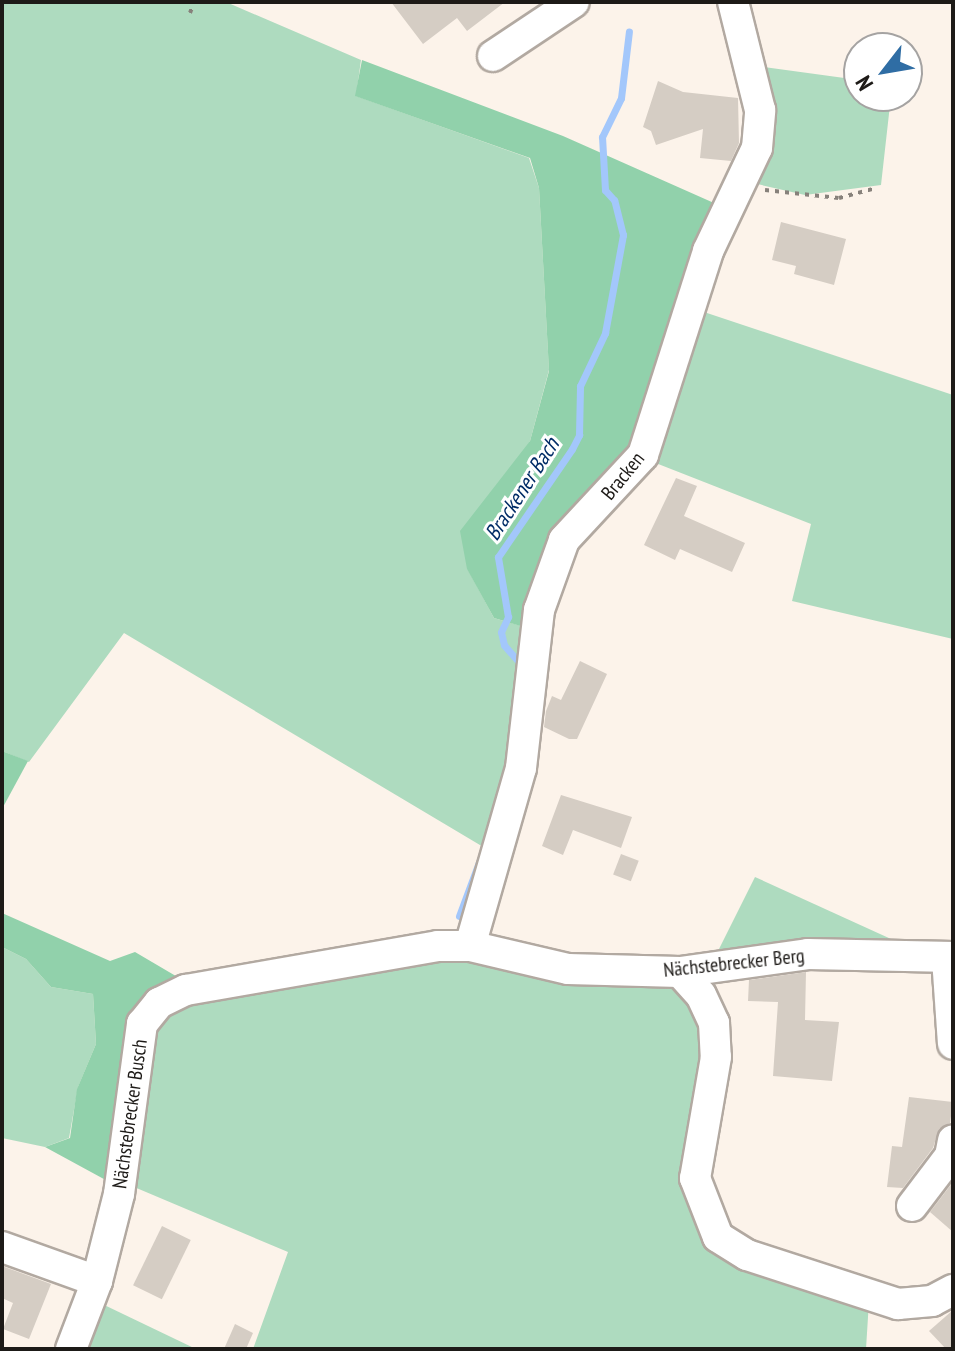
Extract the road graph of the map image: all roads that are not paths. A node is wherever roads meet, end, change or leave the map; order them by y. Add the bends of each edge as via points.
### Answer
1 (574, 2) edge
2 (733, 2) edge
3 (493, 56) dead end
4 (470, 946) junction
5 (950, 958) edge
6 (680, 972) junction
7 (953, 1044) edge
8 (953, 1140) edge
9 (912, 1206) dead end
10 (2, 1247) edge
11 (97, 1281) junction
12 (953, 1290) edge
13 (71, 1349) edge

1 - 3 street
2 - 4 street, Bracken via 760,110 757,148 708,251 643,455 564,540 539,610 521,768
4 - 6 street, Nächstebrecker Berg via 568,969
4 - 11 street, Nächstebrecker Busch via 438,946 186,990 159,1003 142,1024 119,1194
5 - 6 street, Nächstebrecker Berg via 808,954
5 - 7 street
6 - 12 street via 701,995 714,1023 716,1057 695,1178 718,1237 747,1255 898,1304 932,1301
8 - 9 street via 950,1156
10 - 11 street
11 - 13 street, Nächstebrecker Busch

